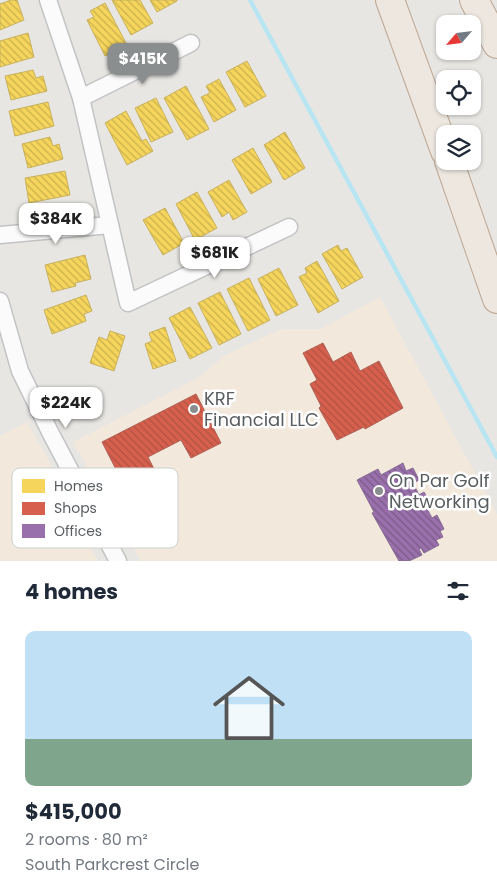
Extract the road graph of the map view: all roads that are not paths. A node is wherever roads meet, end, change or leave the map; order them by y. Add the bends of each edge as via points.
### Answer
1 (48, 0) edge
2 (390, 0) edge
3 (474, 0) edge
4 (191, 44) dead end
5 (497, 44) edge
6 (81, 98) junction
7 (436, 126) edge
8 (451, 170) edge
9 (110, 225) junction
10 (289, 227) dead end
11 (0, 235) edge
12 (497, 299) edge
13 (0, 301) edge
14 (69, 468) edge
15 (111, 548) edge
16 (118, 561) edge

1 - 6 street
2 - 7 highway
3 - 5 highway
4 - 6 street
6 - 9 street
8 - 12 highway
9 - 10 street via 128,303
9 - 11 street
13 - 14 street via 20,371
15 - 16 street

